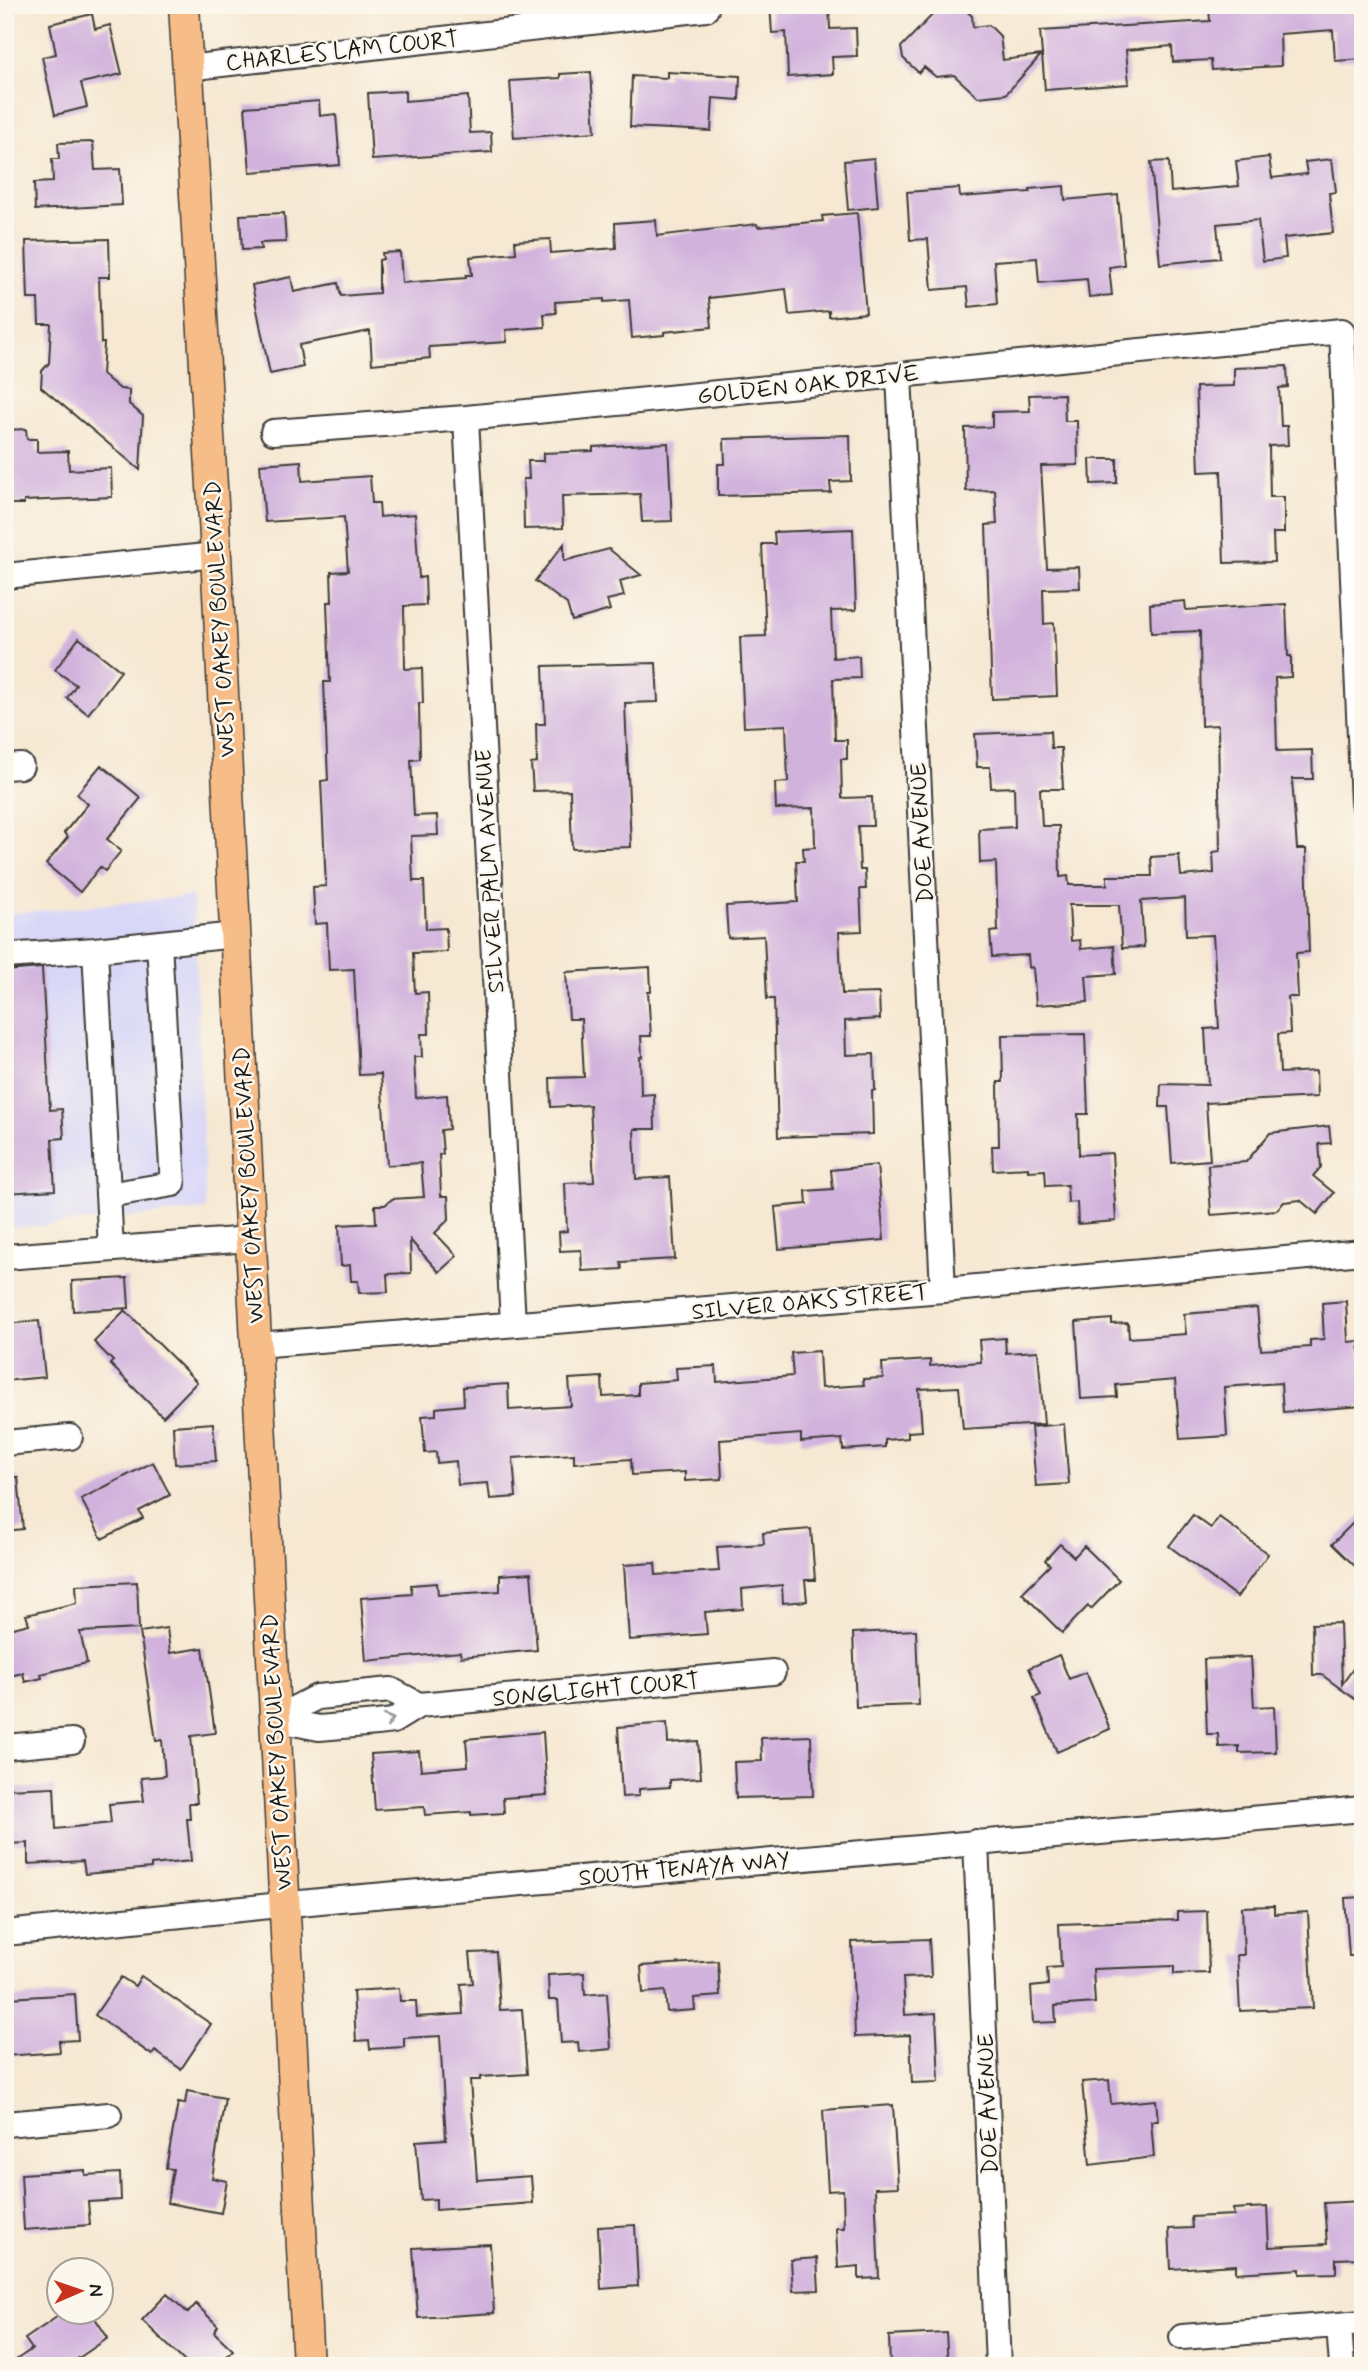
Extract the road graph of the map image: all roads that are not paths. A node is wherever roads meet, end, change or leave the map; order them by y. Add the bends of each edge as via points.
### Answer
1 (184, 5) edge
2 (706, 9) dead end
3 (187, 68) junction
4 (899, 375) junction
5 (466, 418) junction
6 (273, 432) dead end
7 (216, 555) junction
8 (5, 576) edge
9 (1363, 803) edge
10 (235, 935) junction
11 (159, 943) junction
12 (95, 950) junction
13 (5, 956) edge
14 (108, 1195) junction
15 (250, 1239) junction
16 (111, 1249) junction
17 (1363, 1252) edge
18 (5, 1257) edge
19 (943, 1290) junction
20 (513, 1324) junction
21 (257, 1345) junction
22 (70, 1437) dead end
23 (5, 1443) edge
24 (773, 1672) dead end
25 (358, 1693) junction
26 (419, 1705) junction
27 (274, 1719) junction
28 (360, 1724) junction
29 (72, 1741) dead end
30 (5, 1747) edge
31 (1363, 1809) edge
32 (976, 1842) junction
33 (284, 1905) junction
34 (5, 1933) edge
35 (109, 2115) dead end
36 (5, 2124) edge
37 (1351, 2325) edge
38 (1182, 2337) dead end
39 (308, 2366) edge
40 (998, 2366) edge
41 (1342, 2366) edge

1 - 3 main road, WEST OAKEY BOULEVARD
2 - 3 street, CHARLES LAM COURT
3 - 7 main road, WEST OAKEY BOULEVARD
4 - 5 street, GOLDEN OAK DRIVE
4 - 9 street, GOLDEN OAK DRIVE via 1342,331
4 - 19 street, DOE AVENUE
5 - 6 street, GOLDEN OAK DRIVE
5 - 20 street, SILVER PALM AVENUE
7 - 8 street
7 - 10 main road, WEST OAKEY BOULEVARD
10 - 11 street
10 - 15 main road, WEST OAKEY BOULEVARD
11 - 12 street
11 - 14 street via 173,1184
12 - 13 street
12 - 14 street
14 - 16 street
15 - 16 street
15 - 21 main road, WEST OAKEY BOULEVARD
16 - 18 street
17 - 19 street, SILVER OAKS STREET
19 - 20 street, SILVER OAKS STREET
20 - 21 street, SILVER OAKS STREET
21 - 27 main road, WEST OAKEY BOULEVARD
22 - 23 street
24 - 26 street, SONGLIGHT COURT
25 - 26 street via 391,1690
25 - 27 street via 317,1697
25 - 28 street
28 -> 26 street, SONGLIGHT COURT via 393,1721
27 - 28 street, SONGLIGHT COURT via 319,1728
27 - 33 main road, WEST OAKEY BOULEVARD
29 - 30 street
31 - 32 street, SOUTH TENAYA WAY
32 - 33 street, SOUTH TENAYA WAY
32 - 40 street, DOE AVENUE
33 - 34 street, SOUTH TENAYA WAY
33 - 39 main road, WEST OAKEY BOULEVARD
35 - 36 street
37 - 38 street
37 - 41 street

